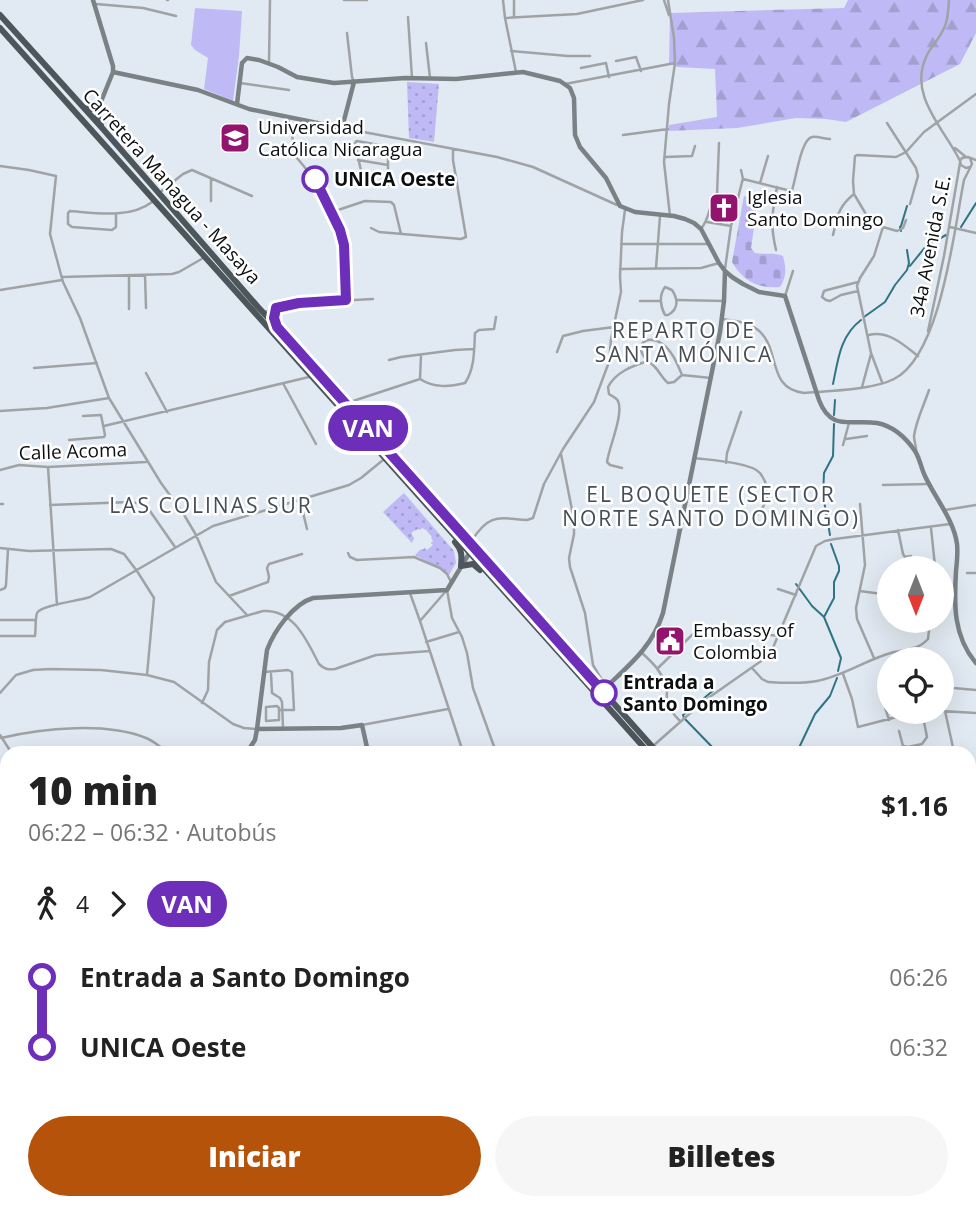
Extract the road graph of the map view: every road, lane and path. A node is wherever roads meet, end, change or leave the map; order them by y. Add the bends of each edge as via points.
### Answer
1 (270, 0) edge
2 (344, 0) edge
3 (367, 0) edge
4 (503, 0) edge
5 (514, 0) edge
6 (643, 0) edge
7 (666, 0) edge
8 (949, 0) edge
9 (93, 2) edge
10 (625, 2) edge
11 (0, 15) edge
12 (176, 16) dead end
13 (514, 16) junction
14 (408, 17) dead end
15 (505, 18) junction
16 (0, 28) edge
17 (347, 33) dead end
18 (426, 43) dead end
19 (511, 51) junction
20 (590, 56) dead end
21 (616, 61) dead end
22 (269, 63) junction
23 (676, 63) junction
24 (581, 68) dead end
25 (640, 71) junction
26 (113, 72) junction
27 (516, 72) junction
28 (609, 77) junction
29 (412, 78) junction
30 (430, 78) junction
31 (354, 82) junction
32 (239, 83) junction
33 (565, 84) junction
34 (52, 87) junction
35 (289, 90) dead end
36 (976, 94) edge
37 (237, 104) junction
38 (99, 106) junction
39 (83, 108) junction
40 (288, 116) junction
41 (92, 117) junction
42 (937, 122) junction
43 (887, 123) dead end
44 (342, 128) junction
45 (668, 129) junction
46 (103, 130) junction
47 (369, 134) junction
48 (623, 135) dead end
49 (100, 139) junction
50 (830, 139) dead end
51 (369, 143) junction
52 (719, 143) dead end
53 (695, 146) dead end
54 (954, 148) junction
55 (453, 149) junction
56 (906, 152) junction
57 (768, 156) dead end
58 (664, 157) junction
59 (968, 157) junction
60 (358, 160) junction
61 (976, 160) edge
62 (960, 162) junction
63 (388, 165) junction
64 (0, 166) edge
65 (970, 166) junction
66 (976, 166) edge
67 (741, 170) dead end
68 (211, 179) junction
69 (743, 179) junction
70 (761, 183) junction
71 (778, 187) junction
72 (159, 193) junction
73 (854, 194) junction
74 (252, 196) dead end
75 (717, 196) junction
76 (738, 198) junction
77 (155, 200) junction
78 (211, 201) dead end
79 (909, 204) dead end
80 (623, 208) junction
81 (331, 212) junction
82 (116, 214) junction
83 (660, 216) junction
84 (670, 216) junction
85 (906, 220) dead end
86 (707, 222) junction
87 (731, 226) junction
88 (371, 228) dead end
89 (883, 228) junction
90 (701, 229) junction
91 (949, 229) junction
92 (954, 230) junction
93 (976, 233) edge
94 (401, 234) junction
95 (833, 235) dead end
96 (621, 244) junction
97 (657, 244) junction
98 (708, 244) junction
99 (776, 250) dead end
100 (944, 256) junction
101 (949, 257) junction
102 (209, 258) junction
103 (719, 263) junction
104 (220, 267) junction
105 (656, 268) junction
106 (620, 269) junction
107 (725, 271) junction
108 (793, 271) dead end
109 (129, 275) junction
110 (145, 275) junction
111 (62, 279) junction
112 (858, 282) junction
113 (0, 290) edge
114 (858, 291) junction
115 (785, 296) junction
116 (373, 299) dead end
117 (346, 300) junction
118 (661, 300) junction
119 (677, 300) junction
120 (244, 301) junction
121 (640, 301) dead end
122 (724, 301) junction
123 (145, 308) dead end
124 (276, 308) junction
125 (130, 309) dead end
126 (264, 312) junction
127 (496, 317) dead end
128 (722, 319) junction
129 (277, 327) junction
130 (614, 327) junction
131 (928, 334) junction
132 (276, 335) junction
133 (868, 335) junction
134 (474, 349) junction
135 (557, 352) dead end
136 (872, 353) junction
137 (421, 355) junction
138 (918, 356) junction
139 (389, 360) dead end
140 (648, 361) junction
141 (97, 363) junction
142 (34, 368) dead end
143 (146, 373) dead end
144 (682, 375) junction
145 (312, 376) junction
146 (711, 378) junction
147 (419, 379) junction
148 (284, 384) junction
149 (883, 384) junction
150 (862, 387) junction
151 (929, 390) dead end
152 (817, 392) junction
153 (109, 398) junction
154 (347, 404) junction
155 (0, 411) edge
156 (167, 412) junction
157 (741, 412) dead end
158 (83, 416) dead end
159 (124, 422) junction
160 (849, 423) junction
161 (104, 426) junction
162 (867, 436) dead end
163 (845, 439) junction
164 (69, 440) dead end
165 (316, 444) dead end
166 (844, 445) dead end
167 (561, 453) junction
168 (916, 453) junction
169 (694, 457) junction
170 (385, 458) junction
171 (148, 462) junction
172 (724, 462) junction
173 (48, 467) junction
174 (622, 468) dead end
175 (0, 470) edge
176 (929, 484) junction
177 (883, 485) dead end
178 (300, 500) junction
179 (860, 504) dead end
180 (50, 505) junction
181 (976, 505) edge
182 (943, 511) junction
183 (758, 514) dead end
184 (444, 518) junction
185 (950, 524) junction
186 (930, 527) junction
187 (307, 529) dead end
188 (898, 530) junction
189 (196, 535) junction
190 (864, 535) junction
191 (470, 543) junction
192 (175, 547) junction
193 (0, 548) edge
194 (8, 549) junction
195 (54, 551) junction
196 (470, 552) junction
197 (348, 553) dead end
198 (302, 554) dead end
199 (904, 556) edge
200 (934, 556) edge
201 (461, 566) junction
202 (137, 571) junction
203 (967, 573) dead end
204 (976, 573) edge
205 (451, 583) junction
206 (509, 586) junction
207 (778, 589) dead end
208 (0, 590) edge
209 (434, 590) junction
210 (447, 590) junction
211 (860, 591) junction
212 (409, 592) junction
213 (877, 593) edge
214 (507, 595) junction
215 (796, 595) junction
216 (229, 596) junction
217 (440, 599) junction
218 (57, 605) junction
219 (247, 615) junction
220 (287, 618) junction
221 (36, 619) junction
222 (0, 620) edge
223 (420, 621) junction
224 (459, 632) junction
225 (930, 634) edge
226 (0, 636) edge
227 (779, 636) junction
228 (426, 642) junction
229 (429, 651) junction
230 (642, 653) junction
231 (874, 658) junction
232 (976, 663) edge
233 (658, 668) junction
234 (751, 668) junction
235 (267, 673) junction
236 (843, 673) junction
237 (147, 675) junction
238 (954, 688) edge
239 (604, 689) junction
240 (262, 690) junction
241 (976, 690) edge
242 (272, 691) junction
243 (0, 693) edge
244 (202, 703) junction
245 (448, 709) junction
246 (281, 710) junction
247 (954, 712) edge
248 (976, 713) edge
249 (680, 722) junction
250 (877, 723) edge
251 (924, 724) edge
252 (946, 724) edge
253 (362, 725) junction
254 (257, 729) junction
255 (283, 729) junction
256 (899, 731) dead end
257 (1, 736) edge
258 (158, 746) edge
259 (250, 746) edge
260 (367, 746) edge
261 (461, 746) edge
262 (494, 746) edge
263 (649, 746) edge
264 (649, 746) edge
265 (658, 746) edge
266 (903, 746) edge
267 (913, 746) edge
268 (952, 746) edge

1 - 22 street
2 - 3 street
4 - 15 street
5 - 13 street
6 - 10 street
7 - 23 street
8 - 42 street, 34a Avenida S.E. via 944,30 927,56 922,76 923,98
9 - 12 street
9 - 26 street
10 - 13 street via 577,14
11 - 39 highway, Carretera Managua - Masaya
13 - 15 street
14 - 29 street
15 - 19 street
16 - 34 highway, Carretera Managua - Masaya
17 - 31 street
18 - 30 street
19 - 20 street
19 - 27 street
21 - 25 street via 637,57
22 - 31 street via 303,79
22 - 32 street via 252,58 243,61
23 - 25 street
23 - 45 street
24 - 28 street via 606,63
25 - 28 street
26 - 37 street via 198,90
26 - 38 street
27 - 30 street
27 - 33 street
28 - 33 street
29 - 30 street
29 - 31 street
31 - 44 street
32 - 35 street
32 - 37 street
33 - 80 street via 574,98 575,135 580,147
34 - 41 highway via 77,112
34 - 49 highway, Carretera Managua - Masaya
36 - 42 street
37 - 40 street
38 - 39 highway
38 - 41 street
38 - 46 highway
39 - 41 highway, Carretera Managua - Masaya
40 - 44 street
40 - 81 street via 296,154 317,182
41 - 46 highway, Carretera Managua - Masaya
41 - 49 highway
42 - 54 street, 34a Avenida S.E.
42 - 56 street
43 - 56 street
44 - 47 street
45 - 48 street
45 - 58 street
46 - 72 highway, Carretera Managua - Masaya
47 - 51 street
47 - 55 street
49 - 77 highway, Carretera Managua - Masaya
50 - 71 street via 807,140 792,190
51 - 60 street via 355,142
51 - 63 street via 387,147
52 - 75 street
53 - 58 street via 692,156
54 - 59 street, 34a Avenida S.E.
54 - 62 street, 34a Avenida S.E.
55 - 80 street via 533,167
55 - 94 street via 466,237
56 - 73 street via 896,157 855,156
56 - 79 street via 918,176
57 - 70 street
58 - 84 street
59 - 61 street, 34a Avenida S.E.
59 - 62 street
59 - 65 street
60 - 63 street
60 - 63 street via 363,181 386,186
62 - 65 street via 964,168
62 - 91 street, 34a Avenida S.E.
64 - 111 street via 56,176 50,234
65 - 66 street
65 - 92 street, 34a Avenida S.E.
67 - 69 street
68 - 72 street via 188,171
68 - 74 street
68 - 78 street
69 - 70 street
69 - 76 street
70 - 71 street
71 - 99 street via 772,217
72 - 102 highway, Carretera Managua - Masaya
73 - 89 street via 870,221
73 - 95 street via 839,210
75 - 76 street
75 - 86 street
76 - 87 street
77 - 82 street via 146,207
77 - 102 highway, Carretera Managua - Masaya
80 - 83 street
80 - 96 street
81 - 94 street via 365,201 391,202
81 - 117 street via 345,251
82 - 82 street via 70,211 68,224 112,230
83 - 84 street
83 - 97 street
84 - 90 street
85 - 89 street via 900,230
86 - 87 street
86 - 90 street
87 - 107 street
88 - 94 street
89 - 112 street via 874,256
90 - 98 street
91 - 92 street
91 - 100 street, 34a Avenida S.E.
92 - 93 street
92 - 101 street, 34a Avenida S.E.
96 - 97 street
96 - 106 street
97 - 98 street
97 - 105 street
98 - 103 street
100 - 101 street
100 - 131 street, 34a Avenida S.E.
101 - 131 street, 34a Avenida S.E.
102 - 104 highway, Carretera Managua - Masaya
102 - 110 street via 178,272
103 - 105 street via 701,268
103 - 107 street
104 - 120 highway, Carretera Managua - Masaya
104 - 126 highway, Carretera Managua - Masaya
105 - 106 street
106 - 130 street
107 - 115 street via 755,290
107 - 122 street
108 - 115 street
109 - 110 street
109 - 111 street
109 - 125 street
110 - 123 street
111 - 113 street
111 - 141 street
112 - 114 street
112 - 114 street via 824,290 822,297 830,301
114 - 133 street
115 - 152 street
116 - 117 street
117 - 124 street
118 - 119 street via 665,287
118 - 119 street via 665,315 676,307
118 - 121 street
119 - 122 street
120 - 126 highway
120 - 132 highway, Carretera Managua - Masaya
122 - 128 street
124 - 126 street
124 - 129 highway
126 - 129 highway, Carretera Managua - Masaya
126 - 132 highway
127 - 134 street via 494,329 476,331
128 - 146 street
128 - 152 street, 34a Avenida S.E. via 745,323 761,333 785,387 793,392
129 - 154 highway, Carretera Managua - Masaya
130 - 135 street via 563,336
130 - 167 street via 601,386
131 - 138 street, 34a Avenida S.E.
132 - 145 highway, Carretera Managua - Masaya
133 - 136 street
133 - 138 street via 886,335
134 - 137 street
134 - 147 street via 465,383 437,386
136 - 149 street
136 - 150 street
137 - 139 street
137 - 147 street
138 - 149 street, 34a Avenida S.E. via 903,373
140 - 144 street via 668,383
140 - 144 street via 641,349 652,339 670,351
140 - 174 street via 627,368 608,387 619,403 607,462
141 - 142 street
141 - 153 street
143 - 156 street
144 - 146 street
145 - 148 street
145 - 170 highway, Carretera Managua - Masaya
146 - 169 street
147 - 154 street
148 - 156 street
148 - 165 street
149 - 150 street, 34a Avenida S.E.
150 - 152 street, 34a Avenida S.E.
151 - 168 street via 915,433
152 - 160 street via 828,415
153 - 155 street
153 - 159 street
154 - 184 highway, Carretera Managua - Masaya
156 - 159 street
157 - 172 street
158 - 161 street via 101,415
159 - 161 street
159 - 171 street
160 - 163 street
160 - 168 street via 885,425
161 - 164 street via 101,439
162 - 163 street
163 - 166 street
167 - 191 street via 533,518 494,519 485,523
167 - 239 street via 574,520 569,567 585,613 593,665
168 - 176 street
169 - 172 street
169 - 230 street via 666,601
170 - 178 street via 349,485
170 - 184 highway, Carretera Managua - Masaya
171 - 173 street, Calle Acoma
171 - 189 street
172 - 183 street via 761,474 767,491
173 - 175 street, Calle Acoma via 19,465
173 - 180 street
176 - 177 street
176 - 182 street
178 - 187 street
178 - 189 street
179 - 190 street
180 - 192 street via 138,503 150,511
180 - 195 street
181 - 182 street
182 - 185 street
184 - 191 highway, Carretera Managua - Masaya
184 - 196 highway, Carretera Managua - Masaya
184 - 201 highway via 448,533 461,548
185 - 186 street
185 - 232 street via 957,541 956,620
186 - 188 street
186 - 200 street
188 - 190 street
188 - 199 street
189 - 192 street
189 - 216 street via 216,582
190 - 211 street
190 - 215 street via 817,546
191 - 206 highway, Carretera Managua - Masaya
192 - 202 street
193 - 194 street
194 - 195 street
194 - 208 street via 6,585
195 - 202 street via 111,549 124,554
195 - 218 street
196 - 201 street
196 - 206 highway
196 - 214 highway, Carretera Managua - Masaya
197 - 205 street via 358,560 414,557 440,568
198 - 216 street via 269,564 268,582
201 - 205 street
201 - 214 highway via 473,564
202 - 218 street via 90,597
202 - 237 street via 154,598
203 - 204 street
205 - 210 street
206 - 239 highway, Carretera Managua - Masaya
207 - 215 street
209 - 210 street
209 - 212 street
209 - 217 street
210 - 217 street
210 - 224 street
211 - 213 street
211 - 231 street via 857,619
212 - 220 street via 313,598
212 - 223 street
214 - 264 highway, Carretera Managua - Masaya via 626,728
215 - 227 street
216 - 219 street
217 - 223 street
218 - 221 street via 43,608
219 - 220 street via 270,611
219 - 244 street via 217,630
220 - 229 street via 300,629 319,664 329,670 384,653
220 - 235 street via 270,642
221 - 222 street
221 - 226 street via 36,635
223 - 228 street
224 - 228 street
224 - 262 street
225 - 231 street via 924,644
227 - 233 street via 700,630
227 - 234 street via 772,650
228 - 229 street
229 - 245 street
230 - 233 street
230 - 239 street
231 - 236 street
233 - 249 street via 666,684 667,701
234 - 236 street via 768,682 812,682
234 - 249 street
235 - 240 street
235 - 242 street
235 - 246 street via 292,672 293,710
236 - 250 street via 858,727
237 - 243 street via 33,670 16,675
237 - 244 street via 174,682
238 - 241 street
239 - 263 highway, Carretera Managua - Masaya
240 - 242 street
240 - 254 street
242 - 246 street via 280,698
244 - 254 street via 233,724
245 - 253 street
245 - 261 street
246 - 246 street via 266,707 265,720 279,720
246 - 255 street
247 - 248 street
249 - 265 street
251 - 267 street via 926,737 922,744
252 - 268 street
253 - 255 street
253 - 260 street
254 - 255 street
254 - 259 street
256 - 266 street
257 - 258 street via 112,729

